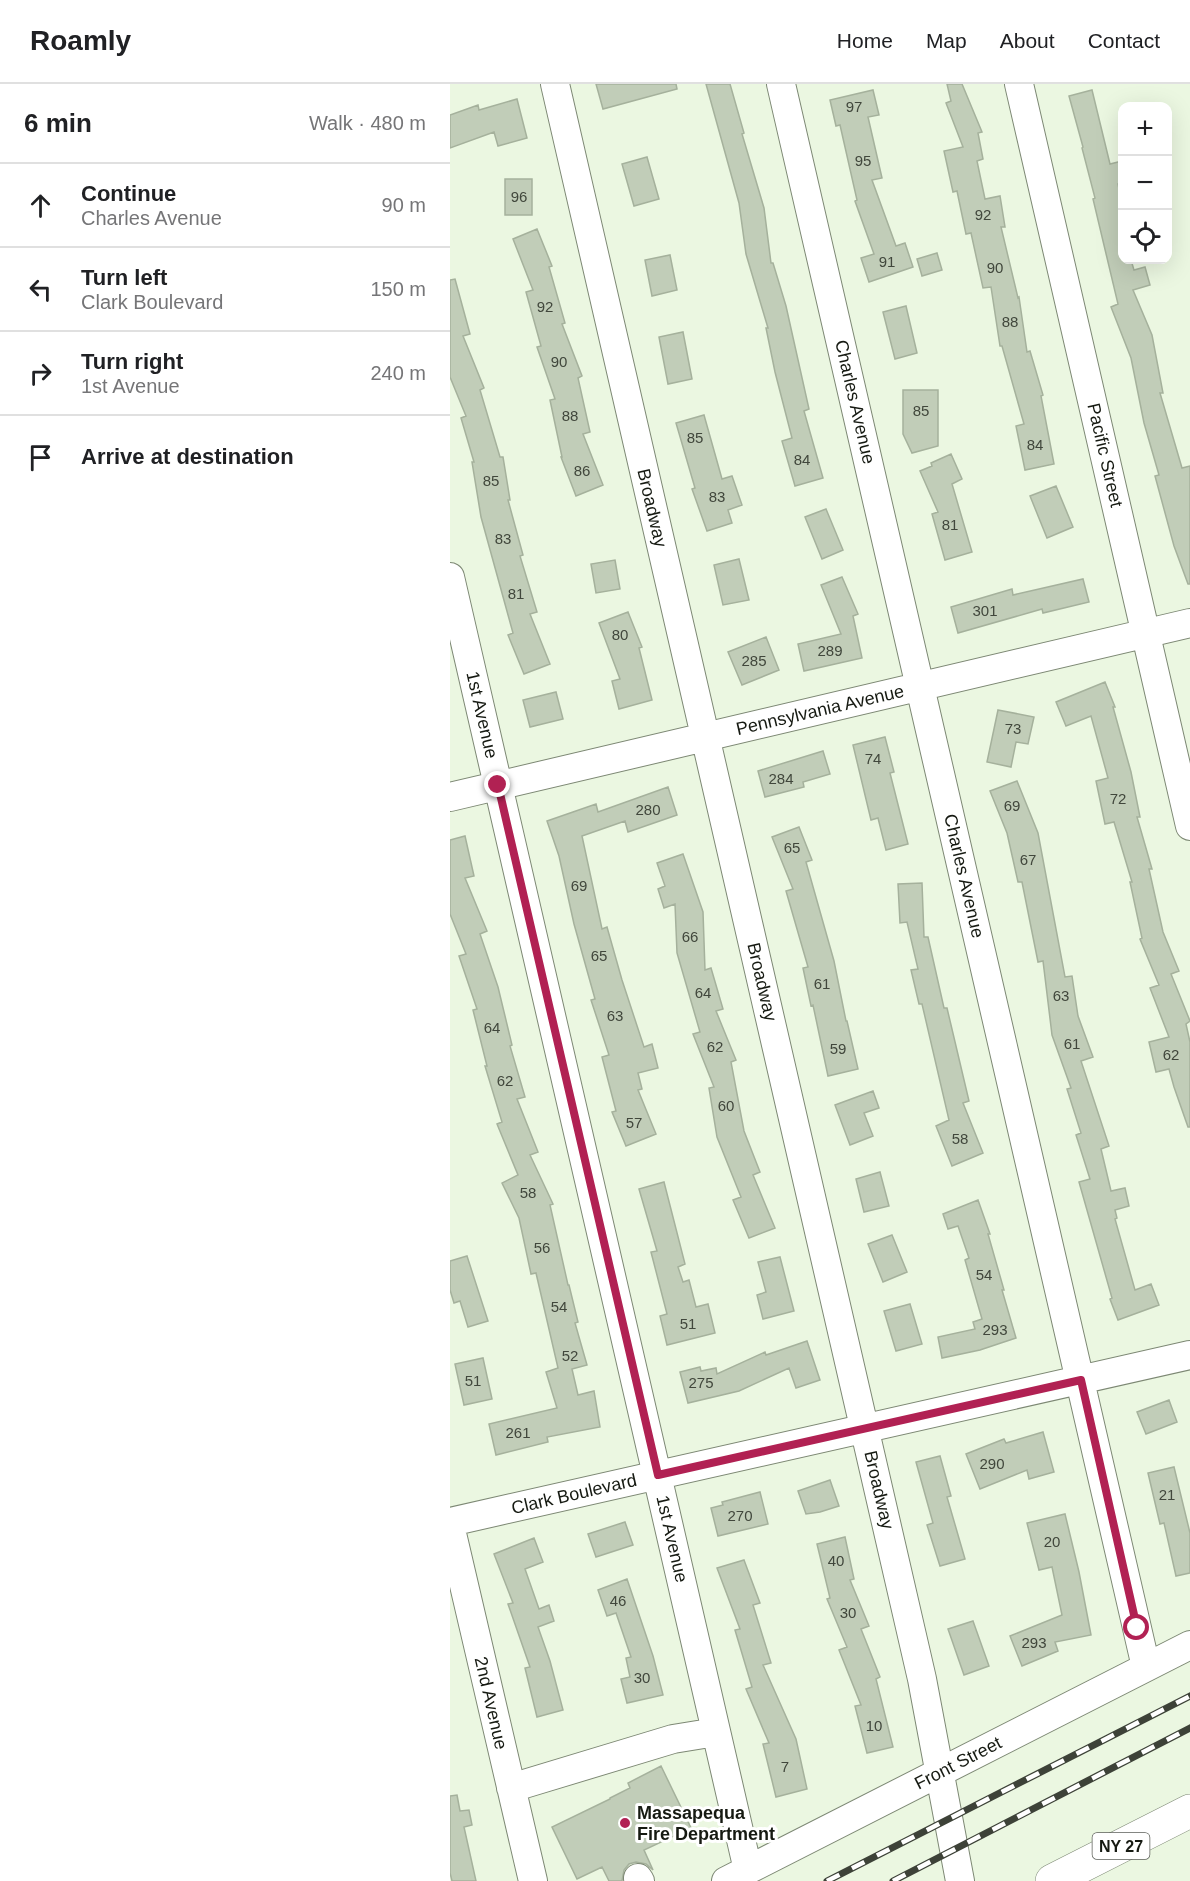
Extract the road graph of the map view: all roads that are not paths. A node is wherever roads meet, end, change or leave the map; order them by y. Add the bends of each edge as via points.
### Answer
1 (555, 84) edge
2 (781, 84) edge
3 (1019, 84) edge
4 (450, 577) edge
5 (1190, 623) edge
6 (1146, 634) junction
7 (921, 687) junction
8 (705, 737) junction
9 (498, 785) junction
10 (450, 797) edge
11 (1190, 826) edge
12 (1190, 1355) edge
13 (1081, 1380) junction
14 (865, 1429) junction
15 (658, 1475) junction
16 (450, 1524) edge
17 (1190, 1645) edge
18 (1146, 1667) junction
19 (716, 1732) junction
20 (940, 1772) junction
21 (511, 1788) junction
22 (1190, 1811) edge
23 (737, 1875) edge
24 (533, 1881) edge
25 (960, 1881) edge
26 (1052, 1881) edge

1 - 8 street, Broadway
2 - 7 street, Charles Avenue
3 - 6 street, Pacific Street
4 - 9 street, 1st Avenue
5 - 6 street, Pennsylvania Avenue
6 - 7 street, Pennsylvania Avenue
6 - 11 street, Pacific Street
7 - 8 street, Pennsylvania Avenue
7 - 13 street, Charles Avenue
8 - 9 street, Pennsylvania Avenue
8 - 14 street, Broadway
9 - 10 street, Pennsylvania Avenue
9 - 15 street, 1st Avenue
12 - 13 street, Clark Boulevard
13 - 14 street, Clark Boulevard
13 - 18 street, Charles Avenue
14 - 15 street, Clark Boulevard
14 - 20 street, Broadway
15 - 16 street, Clark Boulevard
15 - 19 street, 1st Avenue
16 - 21 street, 2nd Avenue
17 - 18 street, Front Street
18 - 20 street, Front Street
19 - 21 street via 673,1739
19 - 23 street, 1st Avenue
20 - 23 street, Front Street
20 - 25 street, Broadway
21 - 24 street, 2nd Avenue
22 - 26 highway, NY 27

